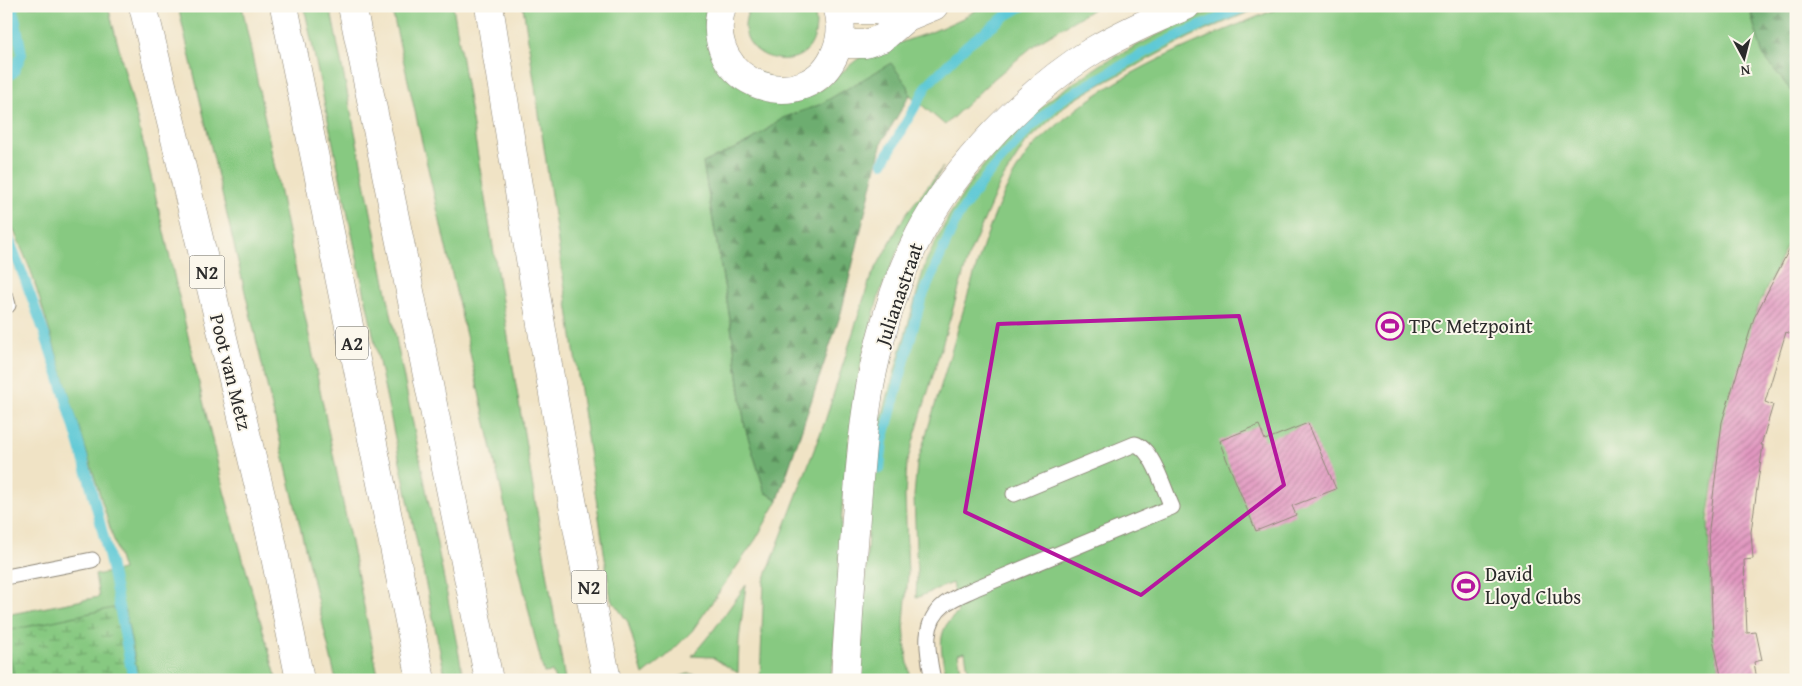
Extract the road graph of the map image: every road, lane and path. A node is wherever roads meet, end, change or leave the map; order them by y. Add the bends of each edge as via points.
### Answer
1 (143, 6) edge
2 (284, 6) edge
3 (352, 6) edge
4 (489, 6) edge
5 (722, 6) edge
6 (934, 6) edge
7 (1186, 6) edge
8 (838, 8) edge
9 (907, 17) junction
10 (839, 44) junction
11 (1014, 494) dead end
12 (92, 560) dead end
13 (6, 577) edge
14 (606, 674) edge
15 (300, 680) edge
16 (421, 680) edge
17 (489, 680) edge
18 (845, 680) edge
19 (933, 680) edge

1 - 15 main road, Poot van Metz / N2 via 271,537
2 - 16 main road, A2
3 - 17 main road
4 - 14 main road, N2 via 537,306
5 - 10 main road via 718,35 728,62 748,81 762,86 790,88 816,78 834,57
6 - 9 main road
7 - 18 main road, Julianastraat via 1094,50 1050,80 993,133 934,208 918,236 893,297 873,370 866,412 859,461
8 - 9 main road via 876,10
8 - 10 main road
9 - 10 main road via 884,38 866,44
11 - 19 lane via 1135,444 1148,454 1172,507 946,603 937,610 929,629 927,651
12 - 13 lane

